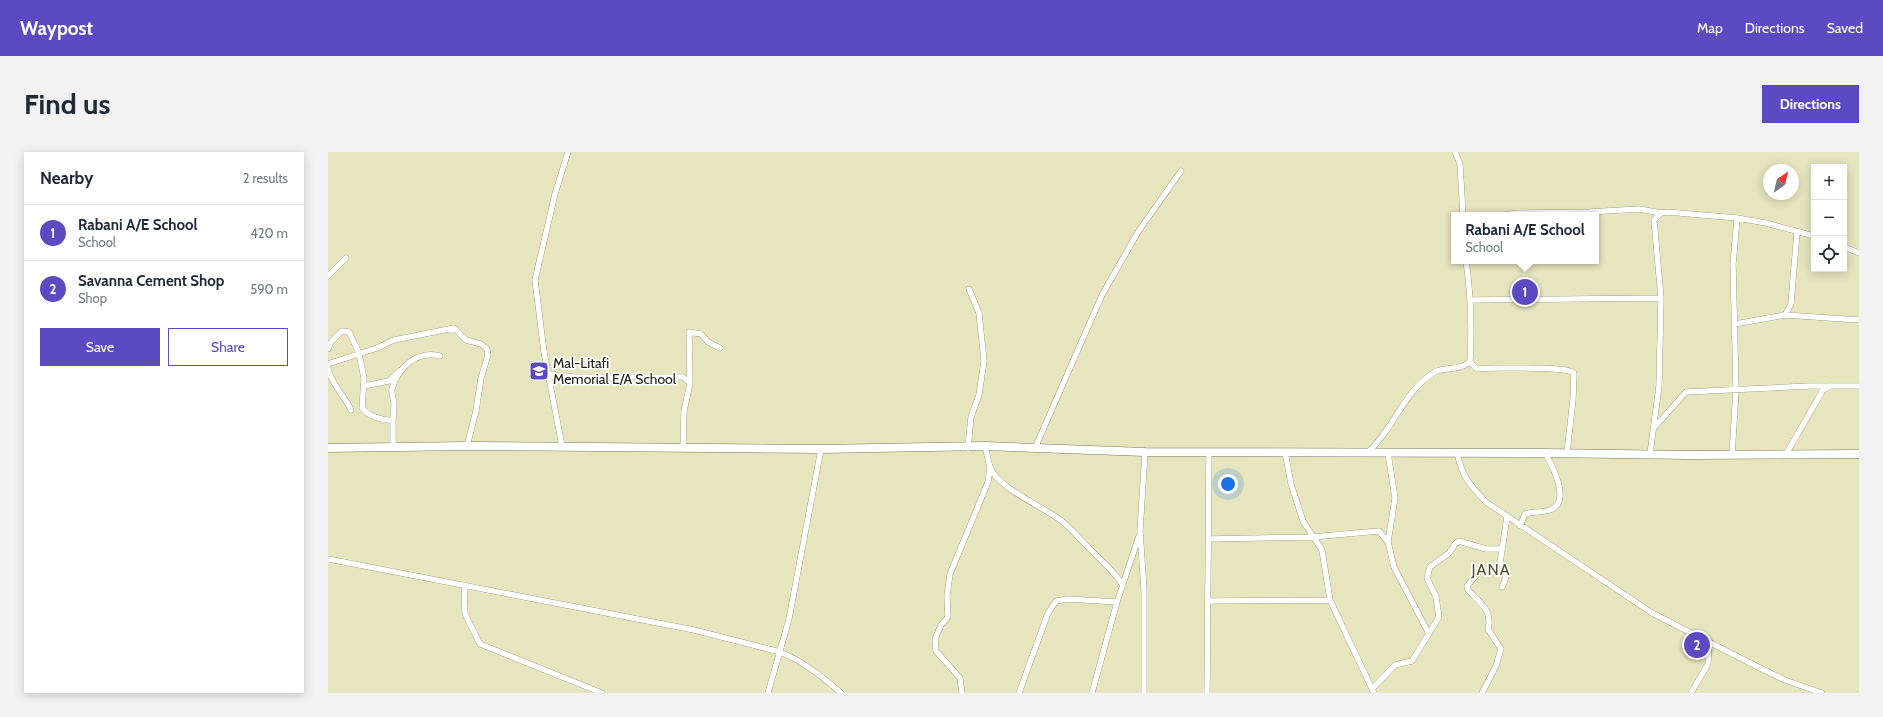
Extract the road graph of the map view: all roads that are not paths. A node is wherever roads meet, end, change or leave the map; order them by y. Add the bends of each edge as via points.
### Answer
1 (568, 152) edge
2 (1455, 152) edge
3 (1181, 171) dead end
4 (1463, 212) edge
5 (1589, 212) edge
6 (1660, 213) junction
7 (1737, 218) junction
8 (1797, 232) junction
9 (1811, 235) edge
10 (1847, 248) edge
11 (1859, 253) edge
12 (346, 258) dead end
13 (1466, 264) edge
14 (328, 276) edge
15 (969, 289) dead end
16 (1661, 298) junction
17 (1470, 300) junction
18 (1784, 315) junction
19 (1859, 320) edge
20 (1735, 324) junction
21 (720, 348) dead end
22 (328, 349) edge
23 (360, 353) junction
24 (440, 356) dead end
25 (1470, 362) junction
26 (328, 364) edge
27 (328, 369) edge
28 (400, 371) junction
29 (548, 374) junction
30 (690, 383) junction
31 (364, 386) junction
32 (1830, 386) junction
33 (1859, 386) edge
34 (1736, 390) junction
35 (351, 410) dead end
36 (393, 420) junction
37 (1653, 430) junction
38 (467, 446) junction
39 (562, 446) junction
40 (986, 446) junction
41 (393, 447) junction
42 (684, 447) junction
43 (328, 448) edge
44 (968, 448) junction
45 (1035, 448) junction
46 (821, 449) junction
47 (1145, 452) junction
48 (1209, 452) junction
49 (1285, 452) junction
50 (1368, 452) junction
51 (1388, 452) junction
52 (1457, 452) junction
53 (1545, 453) junction
54 (1567, 453) junction
55 (1650, 454) junction
56 (1732, 454) junction
57 (1786, 454) junction
58 (1859, 454) edge
59 (990, 468) junction
60 (1507, 517) junction
61 (1520, 526) junction
62 (1140, 531) junction
63 (1312, 537) junction
64 (1209, 538) junction
65 (1388, 542) junction
66 (1503, 549) junction
67 (328, 559) edge
68 (1483, 567) dead end
69 (464, 585) junction
70 (1123, 586) junction
71 (1502, 587) dead end
72 (1330, 600) junction
73 (1209, 601) junction
74 (1117, 602) junction
75 (1428, 634) junction
76 (1709, 641) junction
77 (780, 652) junction
78 (1373, 691) edge
79 (602, 693) edge
80 (768, 693) edge
81 (841, 693) edge
82 (962, 693) edge
83 (1019, 693) edge
84 (1092, 693) edge
85 (1144, 693) edge
86 (1207, 693) edge
87 (1482, 693) edge
88 (1690, 693) edge
89 (1822, 693) edge

1 - 29 street via 555,194 535,280
2 - 4 street via 1460,164
3 - 45 street via 1138,232 1102,295
5 - 6 street via 1639,209
6 - 7 street
6 - 16 street via 1654,220
7 - 8 street
7 - 20 street via 1733,264
8 - 9 street
8 - 18 street via 1791,304
10 - 11 street
12 - 14 street
13 - 17 street
15 - 44 street via 979,313 984,361 979,395 971,417
16 - 17 street
16 - 37 street via 1659,386
17 - 25 street
18 - 19 street
18 - 20 street
20 - 34 street
21 - 30 street via 708,342 701,334 689,332
22 - 23 street via 342,331 349,332
23 - 26 street
23 - 31 street
23 - 38 street via 394,340 454,328 466,340 487,348 488,355
24 - 28 street via 433,354 418,357
25 - 50 street via 1462,367 1436,371 1415,389 1379,443
25 - 54 street via 1476,368 1571,370 1574,373 1573,399
27 - 35 street via 331,380
28 - 31 street via 389,381
28 - 36 street via 392,389
29 - 30 street via 574,377 683,377
29 - 39 street
30 - 42 street via 684,411
31 - 36 street via 362,408 366,413 387,421
32 - 33 street
32 - 34 street
32 - 57 street via 1823,390
34 - 37 street via 1686,392
34 - 56 street
36 - 41 street
37 - 55 street
38 - 39 main road
38 - 41 main road
39 - 42 main road
40 - 44 main road
40 - 45 main road
40 - 59 street
41 - 43 main road
42 - 46 main road
44 - 46 main road
45 - 47 main road
46 - 77 street via 792,603
47 - 48 main road
47 - 62 street
48 - 49 main road
48 - 64 street
49 - 50 main road
49 - 63 street via 1291,484 1303,521
50 - 51 main road
51 - 52 main road
51 - 65 street via 1395,498
52 - 53 main road
52 - 60 street via 1461,471 1473,488 1486,502
53 - 54 main road
53 - 61 street via 1556,474 1561,492 1557,504 1551,510 1525,514
54 - 55 main road
55 - 56 main road
56 - 57 main road
57 - 58 main road
59 - 70 street via 1000,480 1062,521 1106,564
59 - 82 street via 988,482 950,574 947,589 948,617 935,639 936,652 960,678
60 - 61 street
60 - 66 street
61 - 76 street via 1652,613
62 - 70 street
62 - 85 street via 1144,590
63 - 64 street
63 - 65 street via 1379,531
63 - 72 street via 1322,550
64 - 73 street
65 - 75 street via 1394,567
66 - 71 street via 1500,563 1506,570 1506,577
66 - 75 street via 1486,549 1459,541 1430,568 1427,578 1436,597 1439,617
67 - 69 street
68 - 87 street via 1467,586 1488,611 1488,629 1501,649 1496,666
69 - 77 street via 694,630
69 - 79 street via 465,614 480,644
70 - 74 street
72 - 73 street
72 - 78 street
73 - 86 street
74 - 83 street via 1068,599 1056,602 1048,613
74 - 84 street
75 - 78 street via 1412,661 1395,665
76 - 88 street via 1708,664
76 - 89 street via 1785,680
77 - 80 street
77 - 81 street via 828,681

